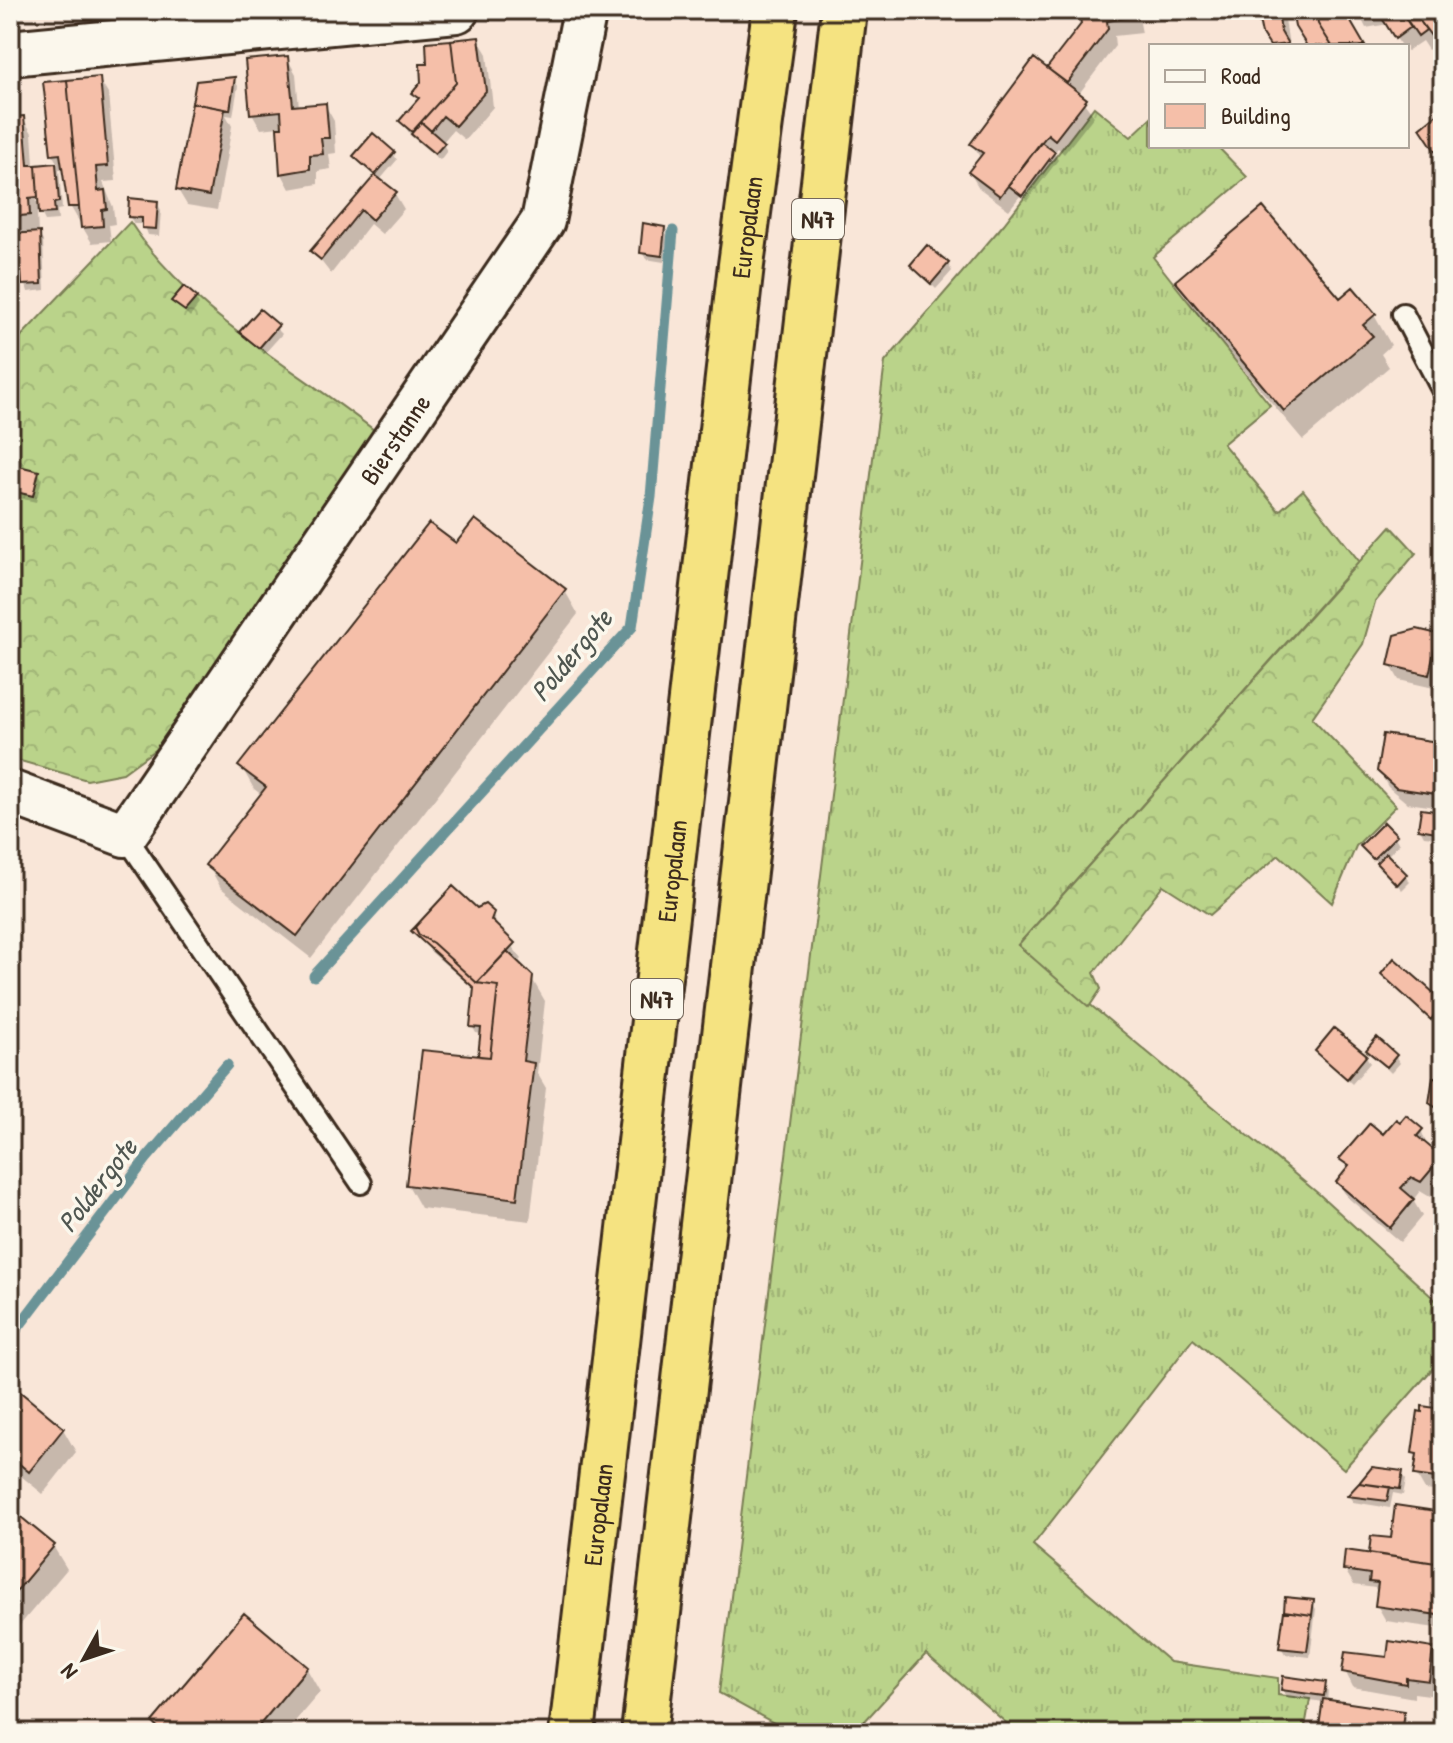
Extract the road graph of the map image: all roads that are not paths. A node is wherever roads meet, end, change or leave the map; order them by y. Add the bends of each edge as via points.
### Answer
1 (456, 10) edge
2 (585, 10) edge
3 (775, 10) edge
4 (844, 10) edge
5 (10, 53) edge
6 (1403, 314) dead end
7 (1443, 391) edge
8 (10, 792) edge
9 (125, 835) junction
10 (361, 1183) dead end
11 (572, 1733) edge
12 (644, 1733) edge

1 - 5 street
2 - 9 street, Bierstanne via 543,221
3 - 11 highway, Europalaan / N47
4 - 12 highway, N47
6 - 7 lane
8 - 9 street
9 - 10 lane

